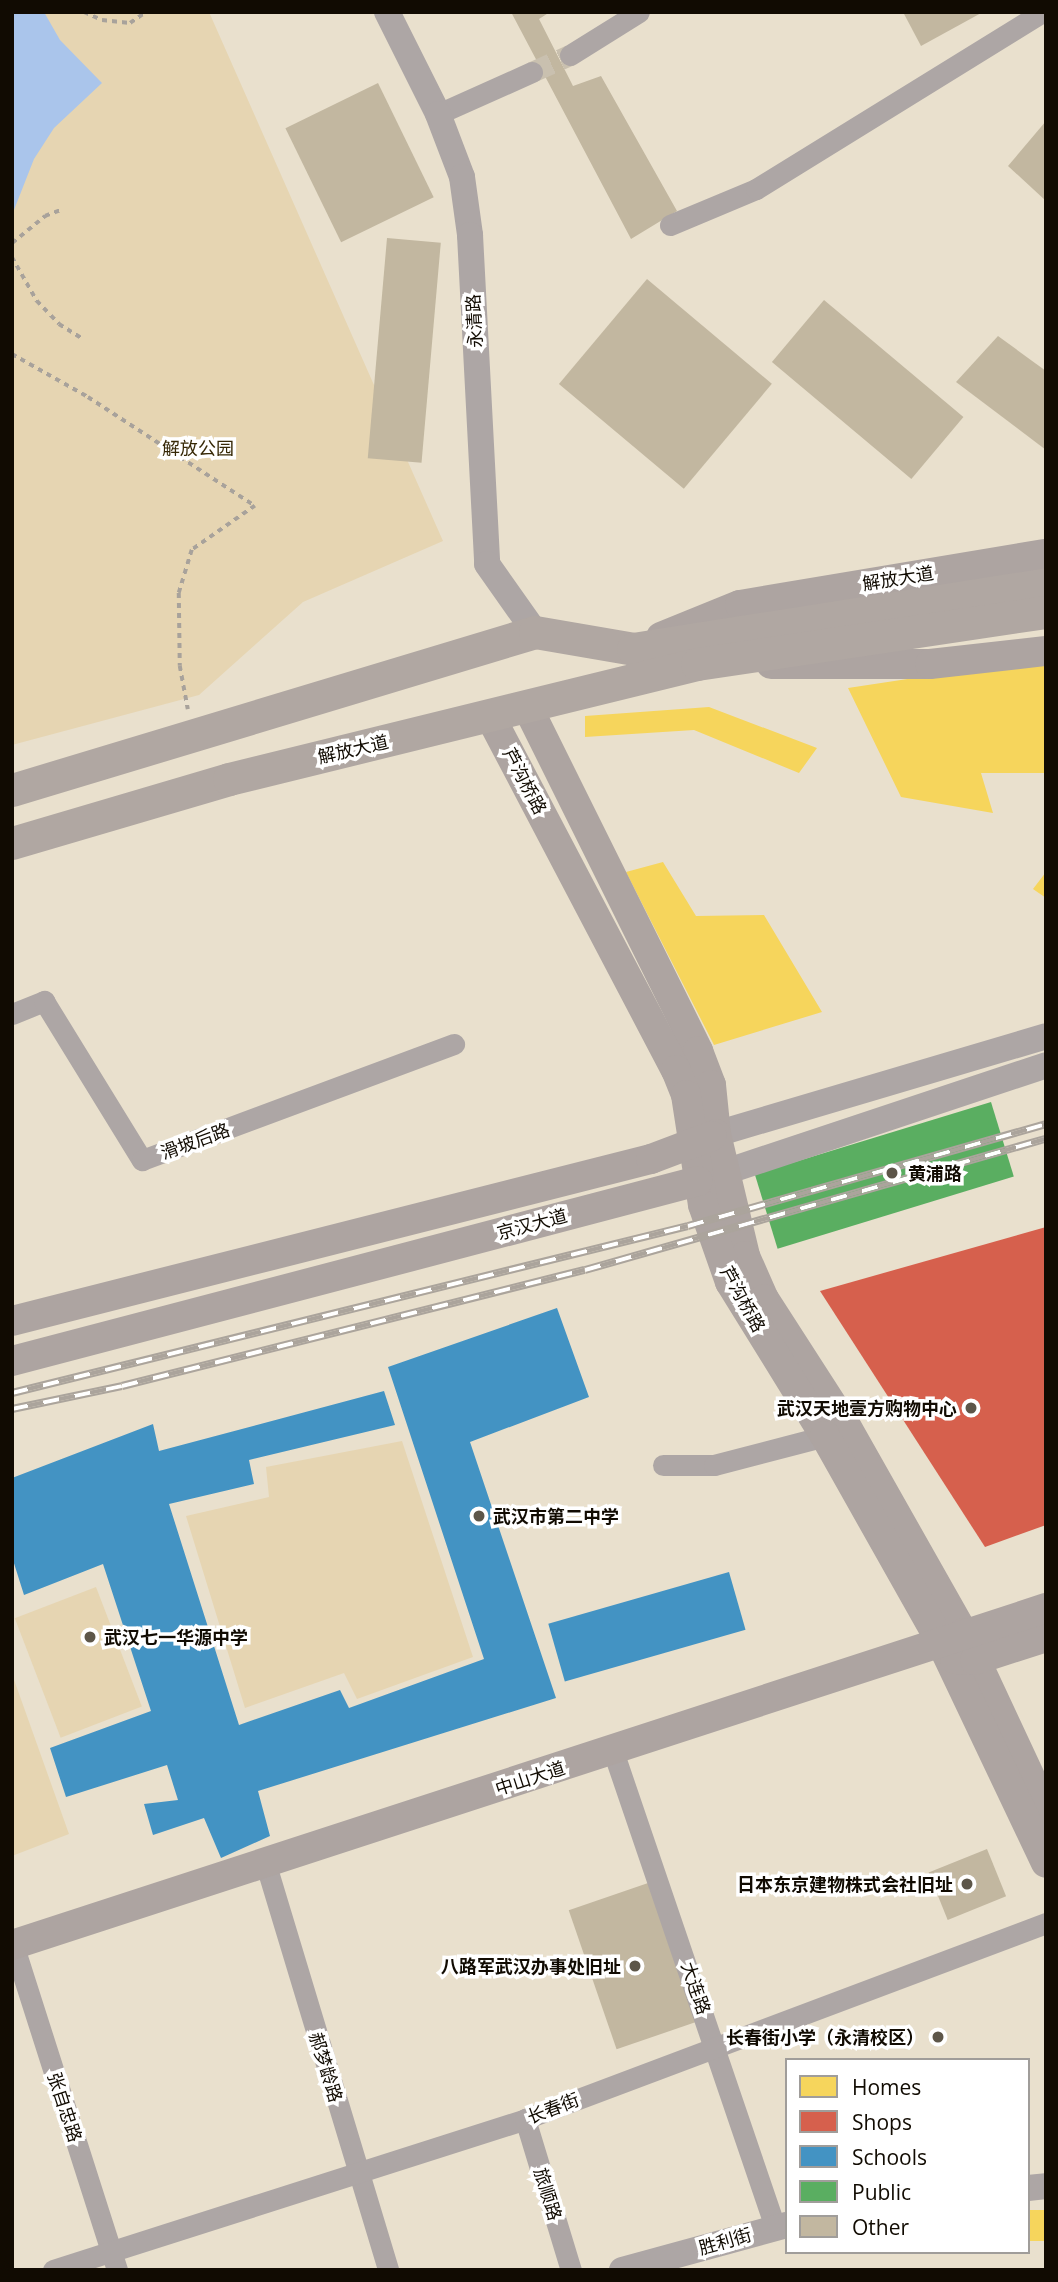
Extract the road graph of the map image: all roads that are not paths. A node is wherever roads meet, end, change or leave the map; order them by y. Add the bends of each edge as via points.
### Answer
1 (387, 12) edge
2 (639, 12) edge
3 (1043, 12) edge
4 (570, 55) tunnel mouth
5 (531, 72) tunnel mouth
6 (438, 114) junction
7 (670, 225) dead end
8 (1046, 554) edge
9 (1046, 584) edge
10 (1046, 612) edge
11 (535, 632) junction
12 (633, 649) junction
13 (1046, 651) edge
14 (697, 664) junction
15 (528, 708) junction
16 (490, 716) junction
17 (12, 790) edge
18 (12, 843) edge
19 (12, 1014) edge
20 (1046, 1036) edge
21 (454, 1044) dead end
22 (1046, 1065) edge
23 (705, 1139) junction
24 (712, 1176) junction
25 (12, 1321) edge
26 (12, 1361) edge
27 (825, 1436) junction
28 (663, 1465) dead end
29 (1046, 1608) edge
30 (1046, 1637) edge
31 (957, 1649) junction
32 (613, 1751) junction
33 (1046, 1811) edge
34 (1046, 1863) edge
35 (266, 1865) junction
36 (1046, 1923) edge
37 (13, 1945) edge
38 (716, 2045) junction
39 (525, 2119) junction
40 (357, 2173) junction
41 (781, 2226) edge
42 (110, 2249) junction
43 (53, 2270) edge
44 (117, 2270) edge
45 (387, 2270) edge
46 (571, 2270) edge
47 (622, 2270) edge

1 - 6 street, 永清路
2 - 4 street
3 - 7 street via 756,189
5 - 6 street
6 - 11 street, 永清路 via 462,177 470,235 487,564
8 - 12 main road, 解放大道 via 740,605
9 - 12 main road, 解放大道
10 - 14 main road, 解放大道
11 - 12 main road, 解放大道
11 - 17 main road, 解放大道
13 - 14 main road, 解放大道 via 930,664
14 - 15 main road, 解放大道
15 - 16 main road, 解放大道
15 - 23 main road, 芦沟桥路 via 698,1051 710,1085
16 - 18 main road, 解放大道 via 229,779
16 - 23 main road, 芦沟桥路 via 671,1059
19 - 21 street, 滑坡后路 via 44,1002 142,1160
20 - 23 street, 京汉大道
22 - 24 street, 京汉大道
23 - 24 main road, 芦沟桥路
23 - 25 main road, 京汉大道 via 651,1159
24 - 26 main road, 京汉大道
24 - 27 main road, 芦沟桥路 via 716,1248 730,1282
24 - 31 main road, 芦沟桥路 via 764,1298 846,1426
27 - 28 street via 714,1465
27 - 31 main road, 芦沟桥路
29 - 31 main road, 中山大道
30 - 31 main road, 中山大道
31 - 32 main road, 中山大道
31 - 33 main road, 芦沟桥路
31 - 34 main road, 芦沟桥路
32 - 35 main road, 中山大道
32 - 38 street, 大连路
35 - 37 main road, 中山大道
35 - 40 street, 郝梦龄路
36 - 38 street, 长春街
37 - 42 street, 张自忠路
38 - 39 street, 长春街
38 - 41 street, 大连路
39 - 40 street, 长春街
39 - 46 street, 旅顺路
40 - 42 street, 长春街
40 - 45 street, 郝梦龄路
41 - 47 street, 胜利街
42 - 43 street, 长春街
42 - 44 street, 张自忠路

